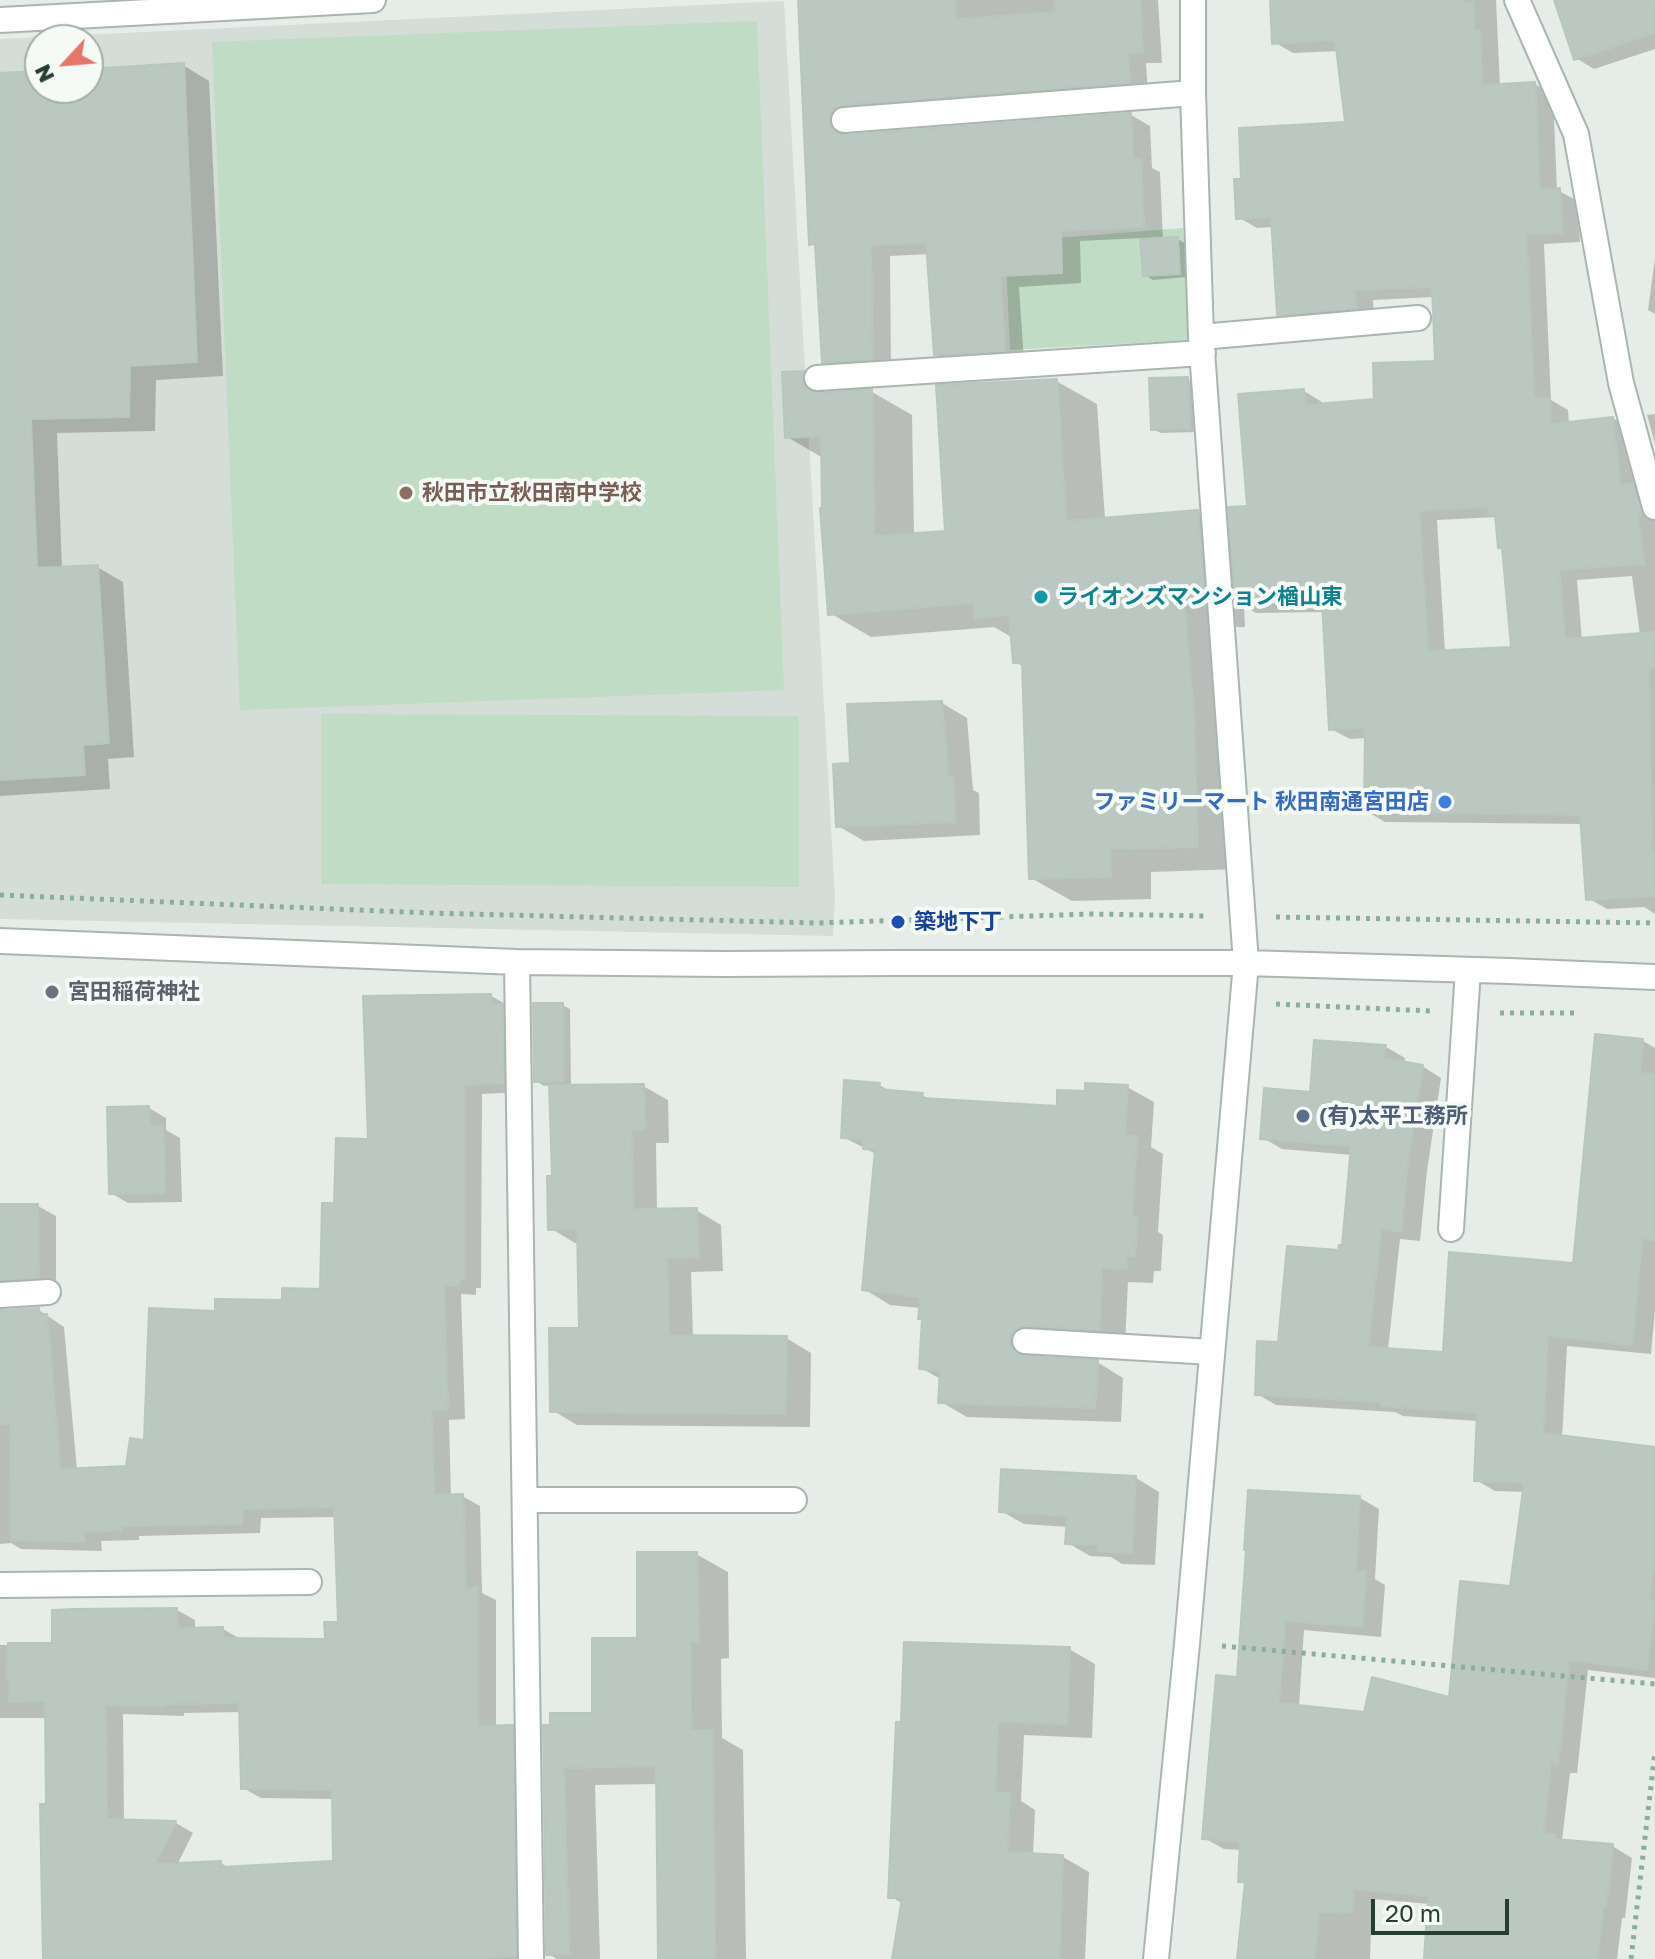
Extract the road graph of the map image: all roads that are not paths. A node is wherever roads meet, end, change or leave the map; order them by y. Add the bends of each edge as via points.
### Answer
1 (373, 0) edge
2 (1193, 0) edge
3 (1517, 0) edge
4 (0, 20) edge
5 (1193, 93) junction
6 (844, 120) dead end
7 (1418, 318) dead end
8 (1202, 345) junction
9 (817, 378) dead end
10 (1655, 507) edge
11 (0, 941) edge
12 (517, 962) junction
13 (1246, 963) junction
14 (1468, 970) junction
15 (1655, 977) edge
16 (1451, 1229) dead end
17 (48, 1292) dead end
18 (0, 1295) edge
19 (1025, 1341) dead end
20 (1212, 1352) junction
21 (525, 1500) junction
22 (794, 1500) dead end
23 (309, 1582) dead end
24 (0, 1585) edge
25 (531, 1959) edge
26 (1156, 1959) edge

1 - 4 street
2 - 5 street
3 - 10 street via 1576,134 1621,383
5 - 6 street
5 - 8 street
7 - 8 street
8 - 9 street
8 - 13 street
11 - 12 street
12 - 13 street
12 - 21 street
13 - 14 street
13 - 20 street
14 - 15 street
14 - 16 street
17 - 18 street
19 - 20 street
20 - 26 street
21 - 22 street
21 - 25 street
23 - 24 street

